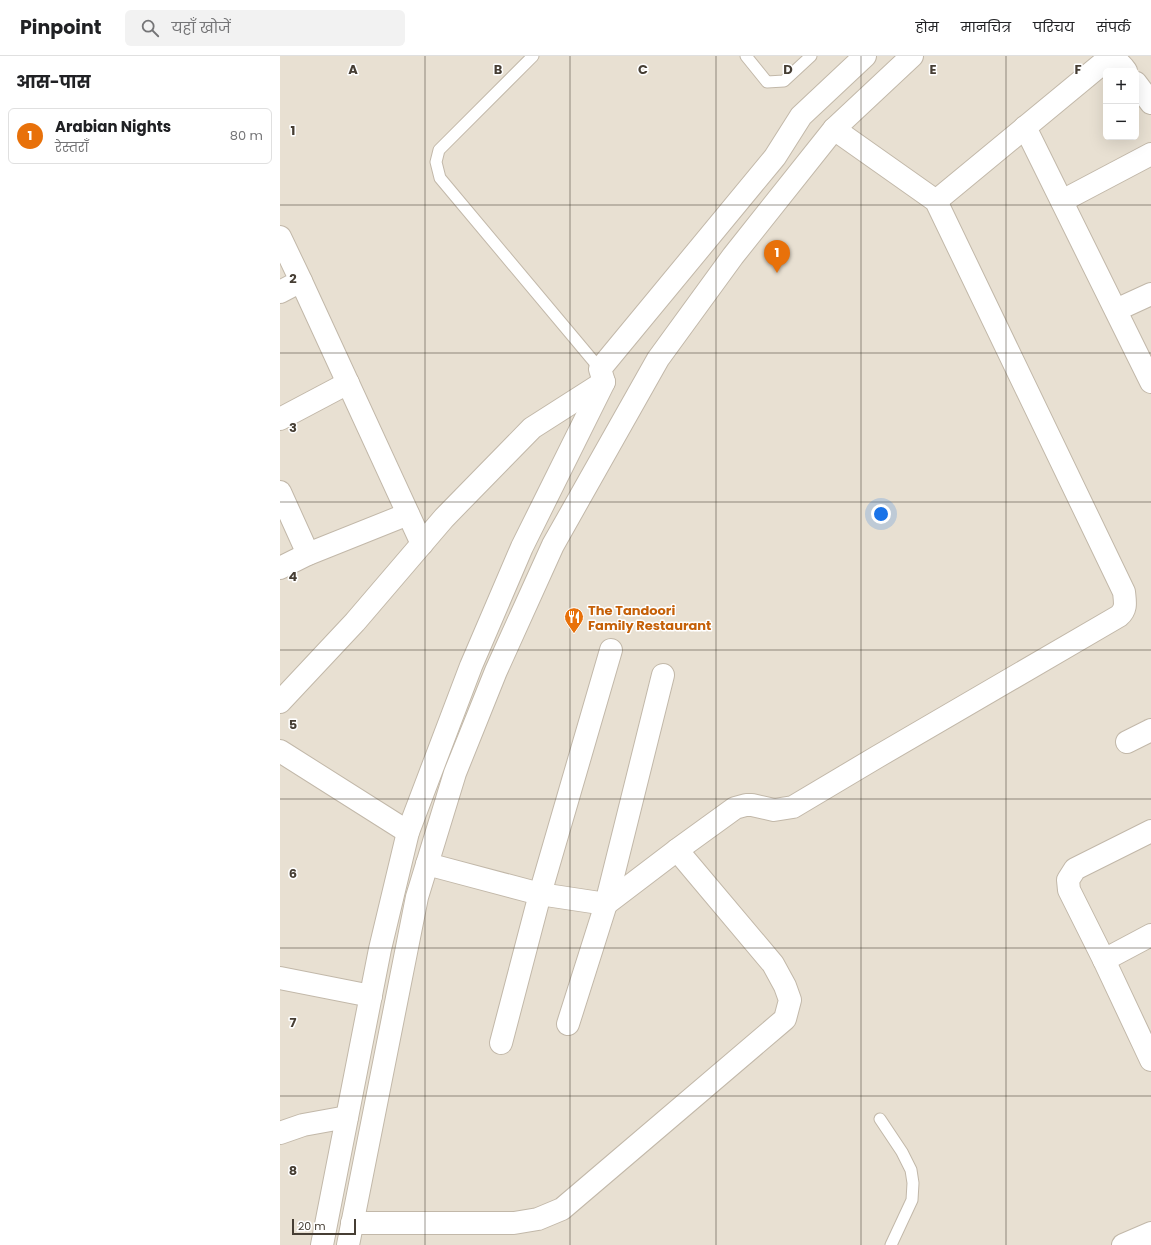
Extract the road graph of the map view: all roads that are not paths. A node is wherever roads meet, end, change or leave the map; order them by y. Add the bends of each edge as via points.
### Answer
1 (533, 56) edge
2 (746, 56) edge
3 (811, 56) edge
4 (864, 56) edge
5 (912, 56) edge
6 (1124, 68) edge
7 (1139, 87) edge
8 (1151, 103) edge
9 (1025, 127) junction
10 (834, 129) junction
11 (1151, 154) edge
12 (936, 201) junction
13 (1062, 201) junction
14 (280, 237) edge
15 (301, 281) junction
16 (280, 292) edge
17 (1151, 294) edge
18 (1116, 310) junction
19 (602, 376) junction
20 (1151, 382) edge
21 (348, 383) junction
22 (280, 419) edge
23 (280, 492) edge
24 (408, 514) junction
25 (422, 544) junction
26 (308, 554) junction
27 (280, 568) edge
28 (611, 650) dead end
29 (663, 675) dead end
30 (280, 702) edge
31 (1151, 730) edge
32 (1128, 742) dead end
33 (280, 751) edge
34 (1151, 831) edge
35 (408, 832) junction
36 (677, 850) junction
37 (427, 864) junction
38 (540, 894) junction
39 (606, 904) junction
40 (1151, 935) edge
41 (1104, 960) junction
42 (280, 978) edge
43 (371, 996) junction
44 (568, 1024) dead end
45 (501, 1043) dead end
46 (1148, 1047) edge
47 (347, 1117) junction
48 (880, 1119) dead end
49 (280, 1133) edge
50 (352, 1223) junction
51 (1151, 1233) edge
52 (322, 1245) edge
53 (348, 1245) edge
54 (891, 1245) edge
55 (1123, 1245) edge

1 - 19 lane via 439,150 436,162 440,178
2 - 3 lane via 767,82 784,81
4 - 19 street via 801,116 775,157
5 - 10 street
6 - 9 street via 1120,63 1111,60 1104,62
7 - 8 street
9 - 12 street
9 - 13 street
10 - 12 street
10 - 37 street via 733,256 658,359 553,545 496,671 455,773
11 - 13 street
12 - 36 street via 1124,592 1126,604 1123,612 793,807 774,810 746,805 735,808
13 - 18 street
14 - 15 street
15 - 16 street
15 - 21 street
17 - 18 street
18 - 20 street
19 - 25 street via 532,428
19 - 35 street via 522,547 471,666
21 - 22 street
21 - 24 street
23 - 26 street
24 - 25 street
24 - 26 street
25 - 30 street via 355,622
26 - 27 street
28 - 38 street
29 - 39 street
31 - 32 street
33 - 35 street
34 - 41 street via 1075,870 1068,880 1069,890
35 - 43 street
36 - 39 street
36 - 50 street via 773,964 790,1000 785,1019 562,1209 538,1219 514,1223
37 - 38 street
37 - 50 street via 417,897
38 - 39 street
38 - 45 street
39 - 44 street
40 - 41 street
41 - 46 street
42 - 43 street
43 - 47 street
47 - 49 street via 303,1125
47 - 52 street
48 - 54 lane via 902,1152 911,1170 913,1183 912,1200
50 - 53 street
51 - 55 street

